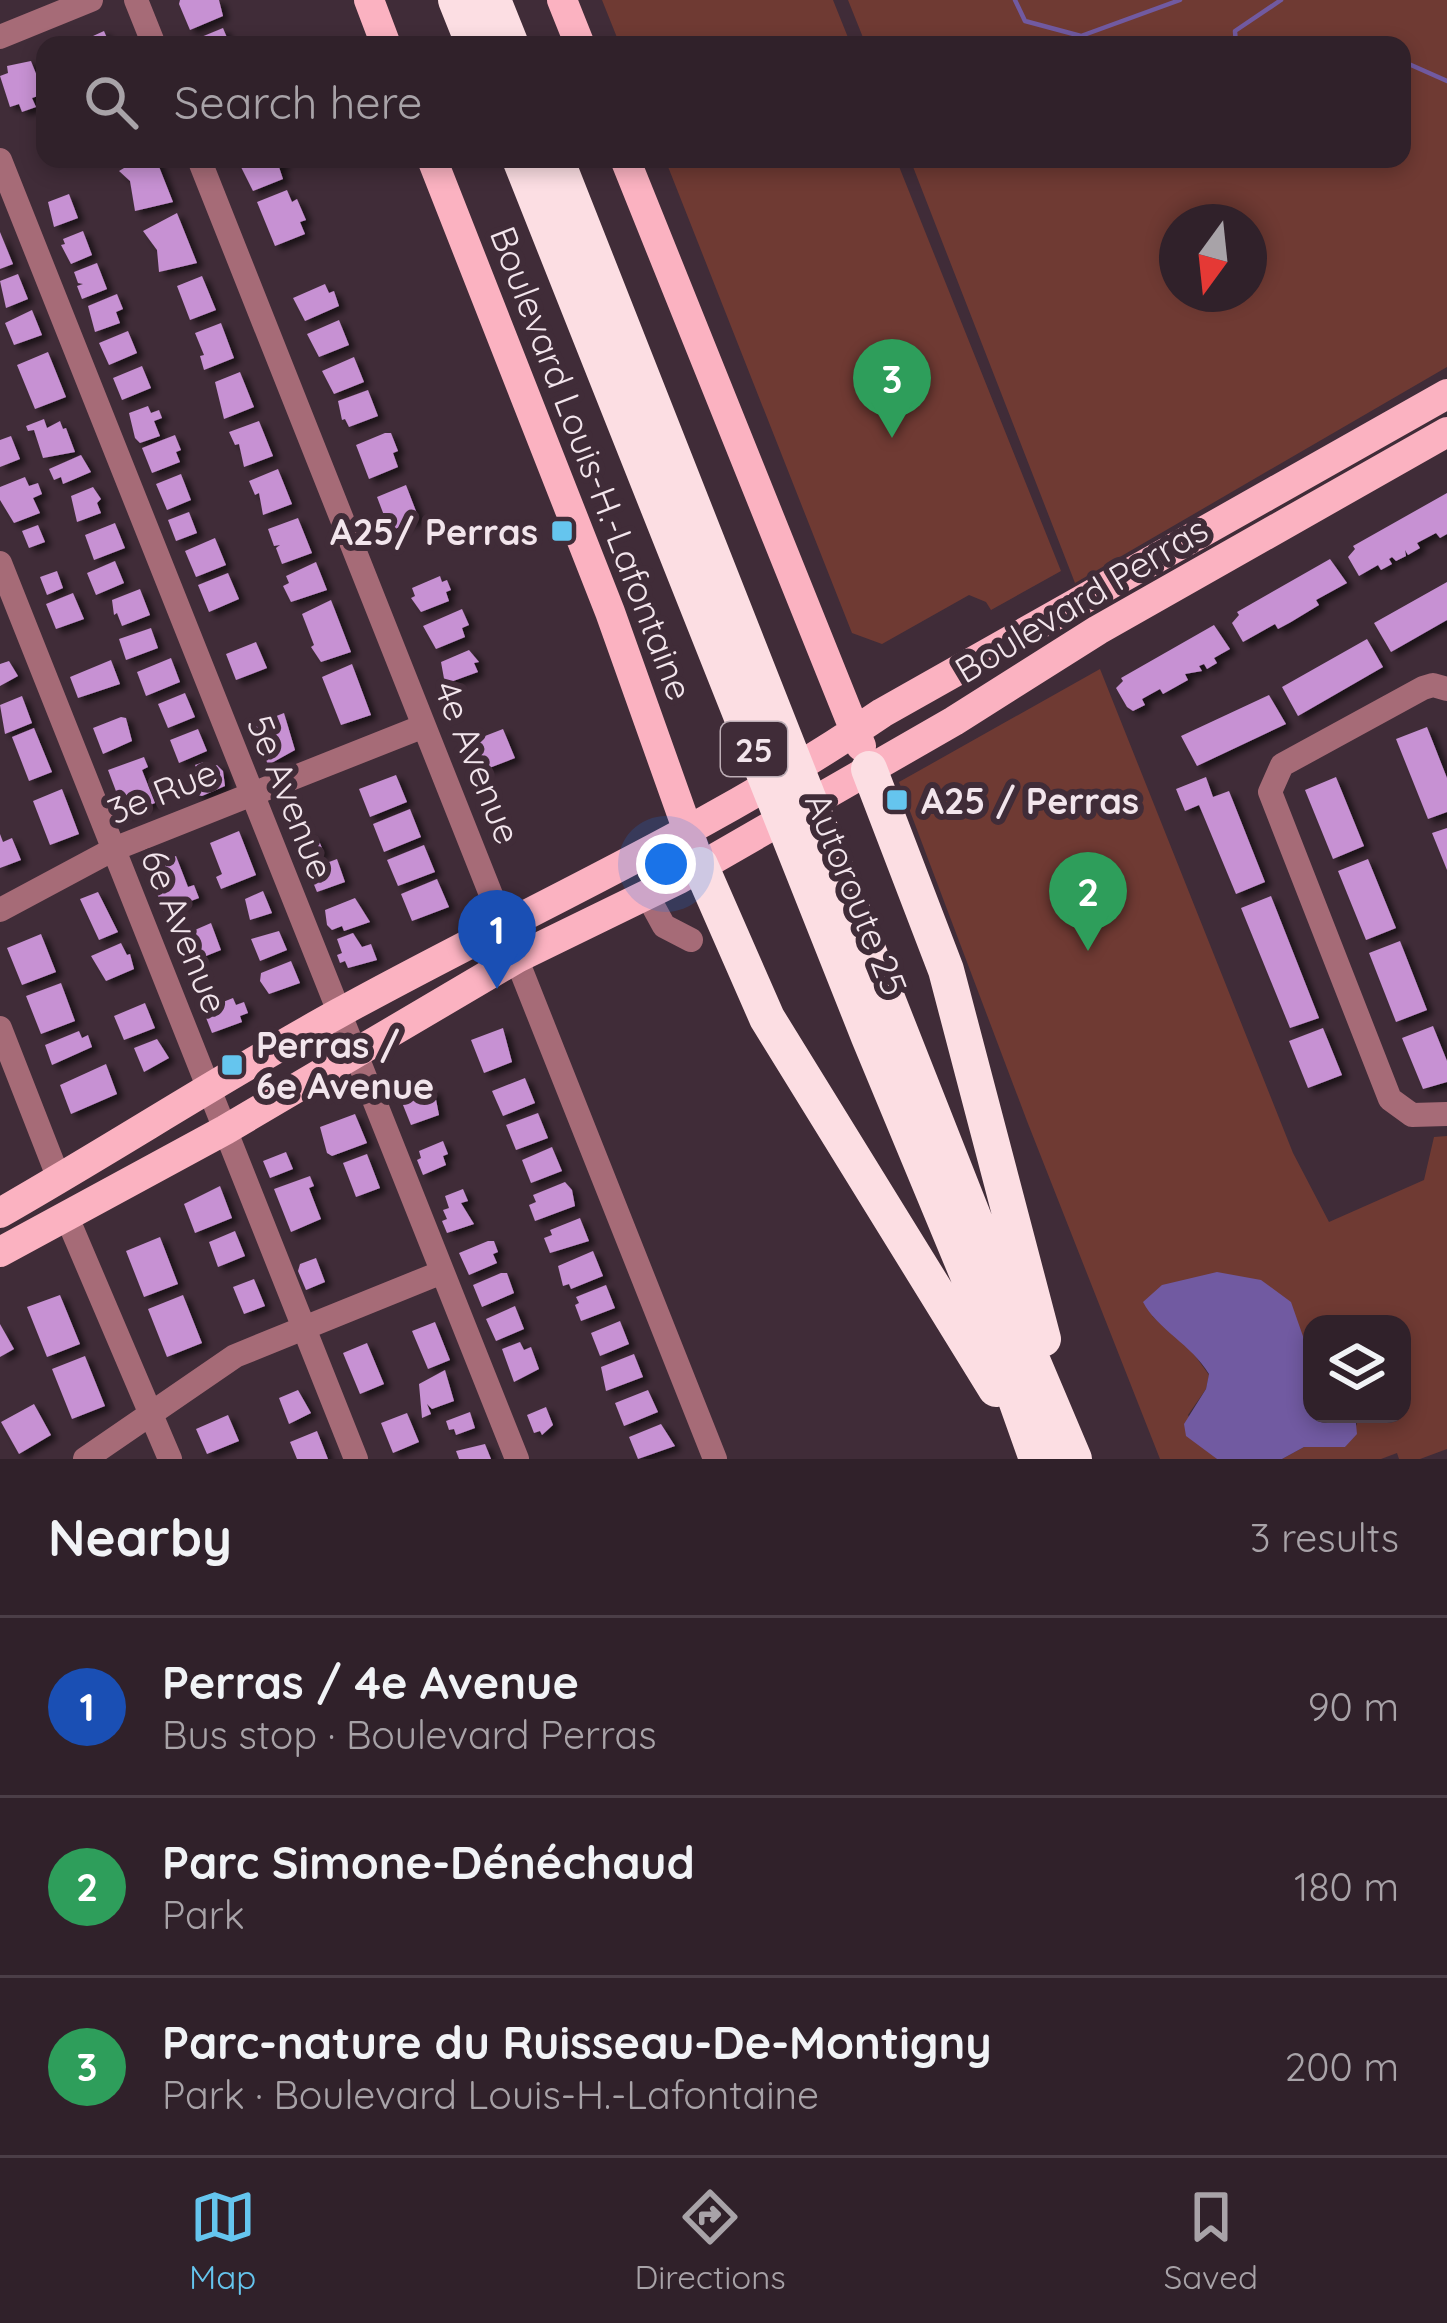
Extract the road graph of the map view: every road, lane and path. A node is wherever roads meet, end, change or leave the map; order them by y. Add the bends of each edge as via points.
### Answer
1 (91, 0) edge
2 (136, 0) edge
3 (369, 0) edge
4 (456, 0) edge
5 (493, 0) edge
6 (562, 0) edge
7 (150, 36) edge
8 (383, 36) edge
9 (470, 36) edge
10 (507, 36) edge
11 (576, 36) edge
12 (0, 37) edge
13 (0, 160) edge
14 (203, 168) edge
15 (435, 168) edge
16 (524, 168) edge
17 (560, 168) edge
18 (628, 168) edge
19 (1447, 394) edge
20 (1447, 431) edge
21 (0, 563) edge
22 (1447, 689) edge
23 (424, 726) junction
24 (846, 739) junction
25 (860, 774) junction
26 (251, 794) junction
27 (698, 824) junction
28 (114, 849) junction
29 (708, 860) junction
30 (647, 896) junction
31 (0, 910) edge
32 (505, 928) junction
33 (691, 940) dead end
34 (518, 958) junction
35 (339, 1013) junction
36 (0, 1028) edge
37 (356, 1054) junction
38 (208, 1089) junction
39 (1447, 1114) edge
40 (225, 1130) junction
41 (58, 1179) junction
42 (0, 1213) edge
43 (66, 1214) junction
44 (0, 1252) edge
45 (440, 1273) junction
46 (303, 1329) junction
47 (152, 1416) junction
48 (1035, 1454) edge
49 (85, 1459) edge
50 (170, 1459) edge
51 (356, 1459) edge
52 (518, 1459) edge
53 (716, 1459) edge
54 (1074, 1459) edge

1 - 12 street
2 - 7 street
3 - 8 main road
4 - 9 highway
5 - 10 highway
6 - 11 main road
13 - 26 street, 5e Avenue
14 - 23 street, 4e Avenue
15 - 27 main road, Boulevard Louis-H.-Lafontaine
16 - 48 highway, Autoroute 25 / 25
17 - 54 highway, Autoroute 25 / 25
18 - 24 main road
19 - 24 main road, Boulevard Perras
20 - 25 main road, Boulevard Perras
21 - 28 street, 6e Avenue
22 - 39 street via 1424,688 1282,765 1271,802 1390,1099 1408,1114
23 - 26 street, 3e Rue
23 - 32 street, 4e Avenue
24 - 25 main road
24 - 27 main road, Boulevard Perras
25 - 29 main road, Boulevard Perras
25 - 54 highway via 938,944 961,1017
26 - 28 street, 3e Rue
26 - 35 street, 5e Avenue
27 - 29 main road, Boulevard Louis-H.-Lafontaine
27 - 32 main road, Boulevard Perras
28 - 31 street, 3e Rue
28 - 38 street, 6e Avenue
29 - 30 main road, Boulevard Perras
29 - 48 highway via 740,961 782,1043
30 - 33 street via 664,926
30 - 34 main road, Boulevard Perras
32 - 34 street, 4e Avenue
32 - 35 main road, Boulevard Perras
34 - 37 main road, Boulevard Perras
34 - 53 street, 4e Avenue
35 - 37 street, 5e Avenue
35 - 38 main road, Boulevard Perras
36 - 41 street
37 - 40 main road, Boulevard Perras
37 - 45 street, 5e Avenue
38 - 40 street, 6e Avenue
38 - 41 main road, Boulevard Perras
40 - 43 main road, Boulevard Perras
40 - 46 street, 6e Avenue
41 - 42 main road, Boulevard Perras
43 - 44 main road, Boulevard Perras
43 - 47 street
45 - 46 street
45 - 52 street, 5e Avenue
46 - 47 street via 235,1356
46 - 51 street, 6e Avenue
47 - 49 street
47 - 50 street

